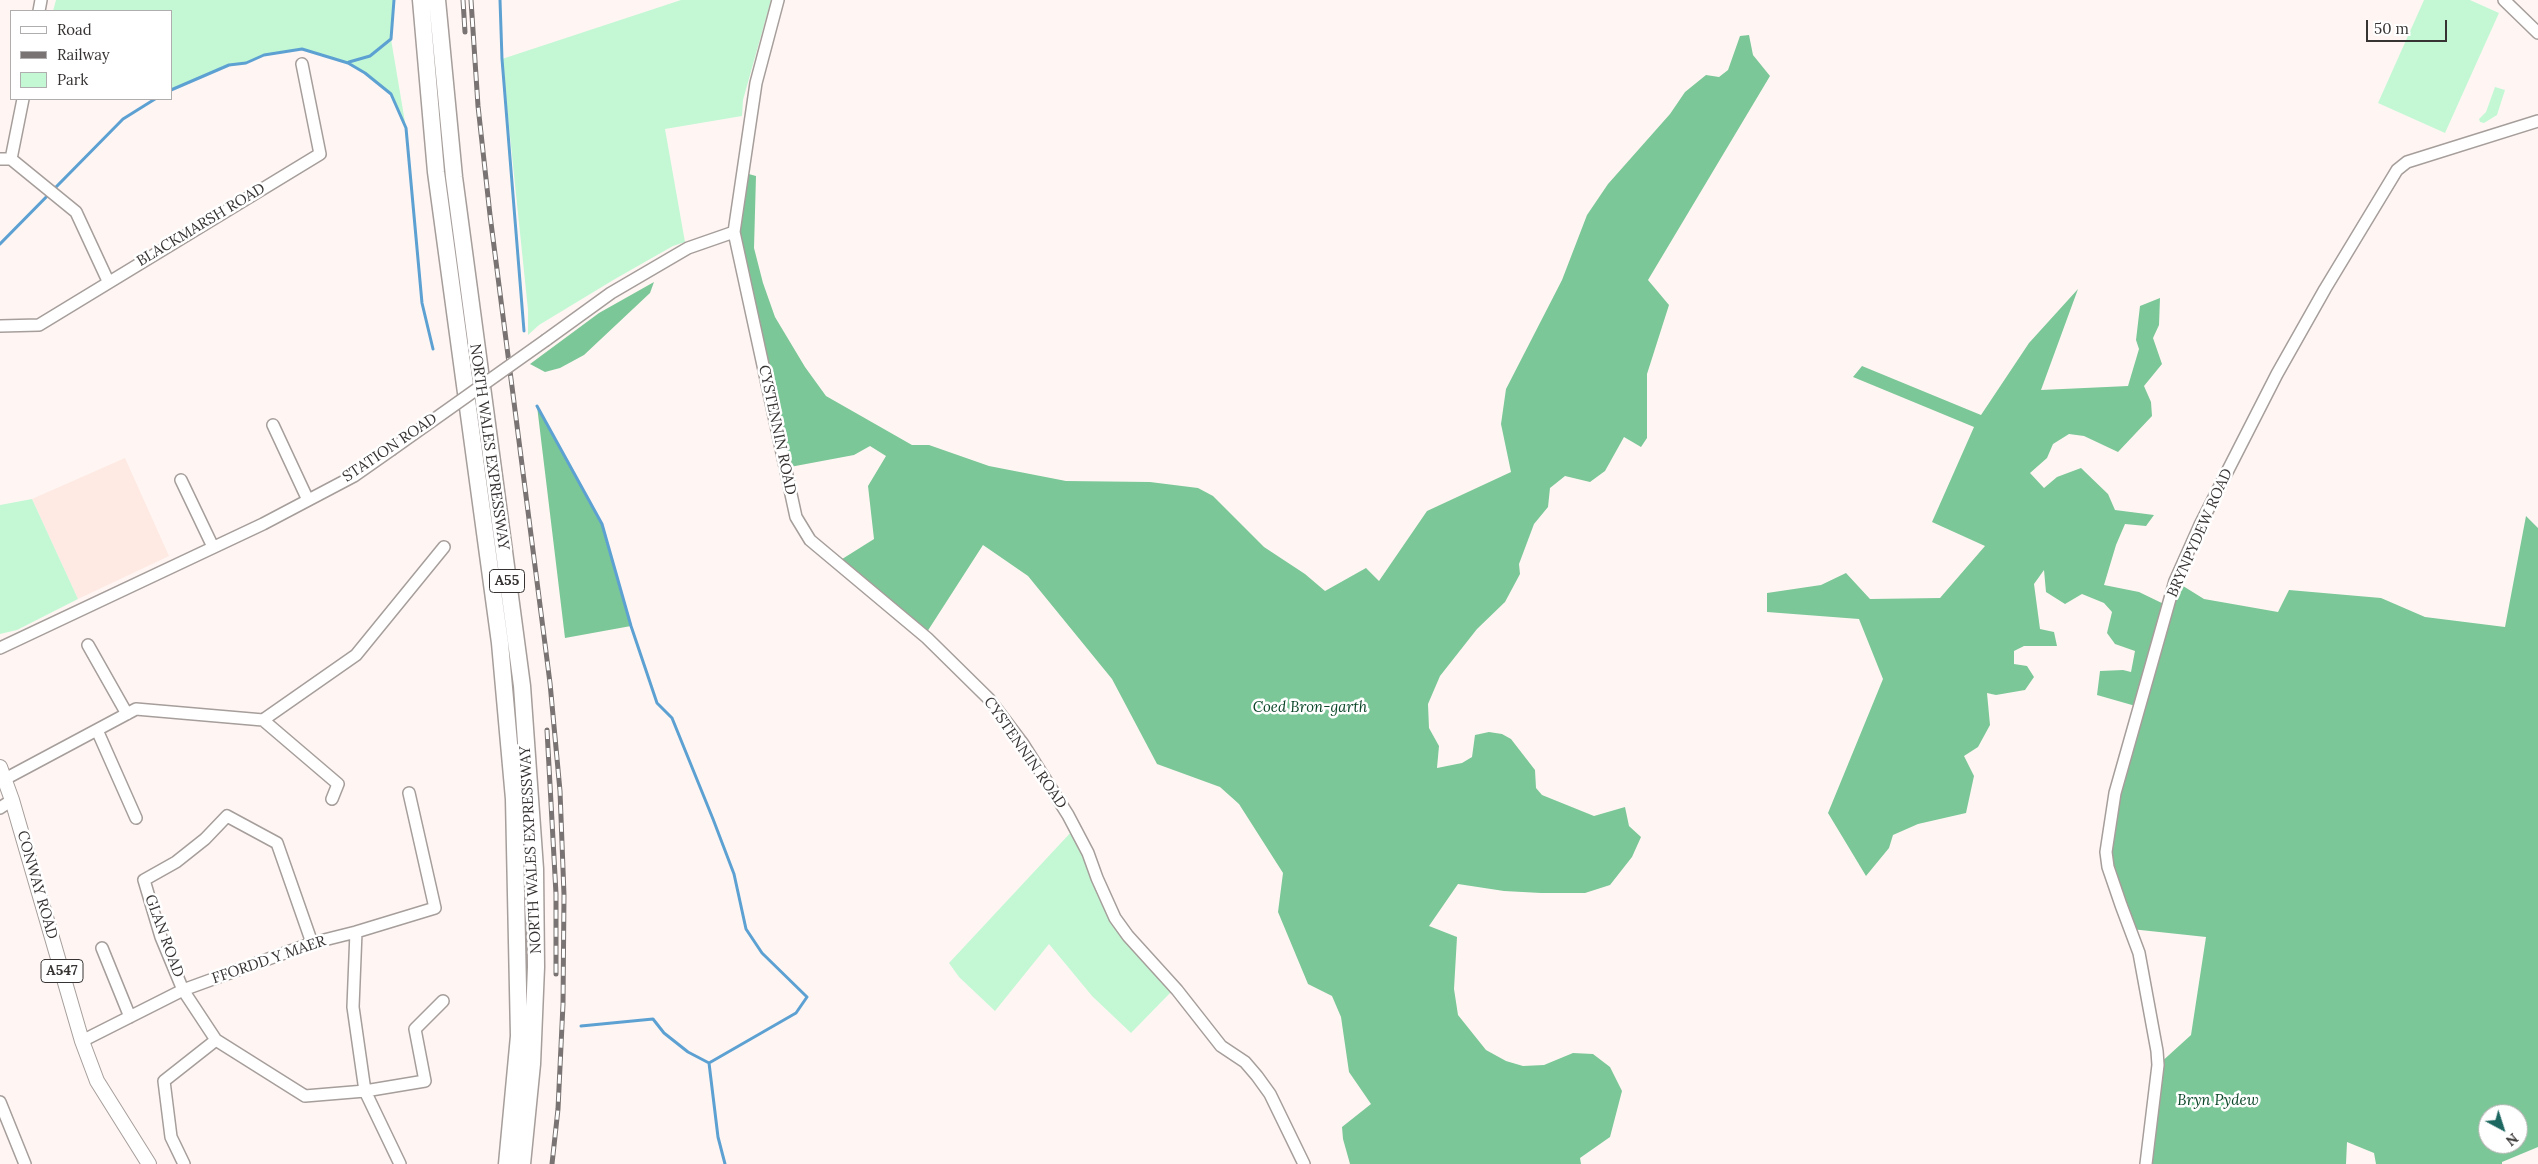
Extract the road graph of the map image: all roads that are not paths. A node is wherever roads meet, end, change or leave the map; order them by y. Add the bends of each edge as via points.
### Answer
1 (421, 0) edge
2 (437, 0) edge
3 (778, 0) edge
4 (2504, 0) edge
5 (2538, 33) edge
6 (302, 64) dead end
7 (23, 100) edge
8 (2538, 121) edge
9 (6, 159) edge
10 (734, 232) junction
11 (108, 281) junction
12 (0, 326) edge
13 (273, 425) dead end
14 (181, 480) dead end
15 (308, 498) junction
16 (214, 547) junction
17 (444, 547) dead end
18 (88, 645) dead end
19 (0, 648) edge
20 (127, 714) junction
21 (263, 720) junction
22 (97, 730) junction
23 (3, 773) edge
24 (409, 793) dead end
25 (332, 799) dead end
26 (12, 800) junction
27 (0, 808) edge
28 (136, 818) dead end
29 (356, 932) junction
30 (312, 943) junction
31 (102, 948) dead end
32 (183, 990) junction
33 (443, 1001) dead end
34 (130, 1017) junction
35 (216, 1040) junction
36 (82, 1041) junction
37 (364, 1092) junction
38 (0, 1102) edge
39 (25, 1164) edge
40 (149, 1164) edge
41 (184, 1164) edge
42 (400, 1164) edge
43 (506, 1164) edge
44 (522, 1164) edge
45 (1304, 1164) edge
46 (2146, 1164) edge

1 - 43 highway, NORTH WALES EXPRESSWAY / A55 via 436,172 500,643 514,799 519,1036
2 - 44 highway, NORTH WALES EXPRESSWAY / A55 via 454,177 522,695 534,869 536,967 532,1064
3 - 10 street via 756,83
4 - 5 street
6 - 11 street, BLACKMARSH ROAD via 320,154
7 - 9 street
8 - 46 street, BRYNPYDEW ROAD via 2406,162 2397,170 2324,289 2277,374 2200,525 2175,582 2115,793 2106,852 2121,906 2139,953 2157,1051
9 - 11 street via 76,212
10 - 15 street, STATION ROAD, bridge via 688,248 611,293 354,476
10 - 45 street, CYSTENNIN ROAD via 793,503 802,529 837,564 927,638 989,699 1023,744 1068,815 1115,918 1221,1046 1245,1062 1258,1076
11 - 12 street, BLACKMARSH ROAD via 39,325
13 - 15 street
14 - 16 street
15 - 16 street, STATION ROAD
16 - 19 street, STATION ROAD
17 - 21 street via 356,654
18 - 20 street
20 - 21 street via 136,709
20 - 22 street
21 - 25 street via 338,784
22 - 23 street
22 - 28 street
23 - 26 main road, CONWAY ROAD / A547
24 - 29 street, FFORDD Y MAER via 435,908
26 - 27 street
26 - 36 main road, CONWAY ROAD / A547
29 - 30 street, FFORDD Y MAER
29 - 37 street via 353,1007
30 - 32 street, FFORDD Y MAER
30 - 32 street, GLAN ROAD via 277,843 227,816 176,862 144,880 161,937
31 - 34 street
32 - 34 street, FFORDD Y MAER
32 - 35 street
33 - 37 street via 415,1029 425,1081
34 - 36 street, FFORDD Y MAER
35 - 37 street via 305,1096
35 - 41 street via 164,1081 171,1137
36 - 40 main road, CONWAY ROAD / A547 via 97,1081
37 - 42 street
38 - 39 street

